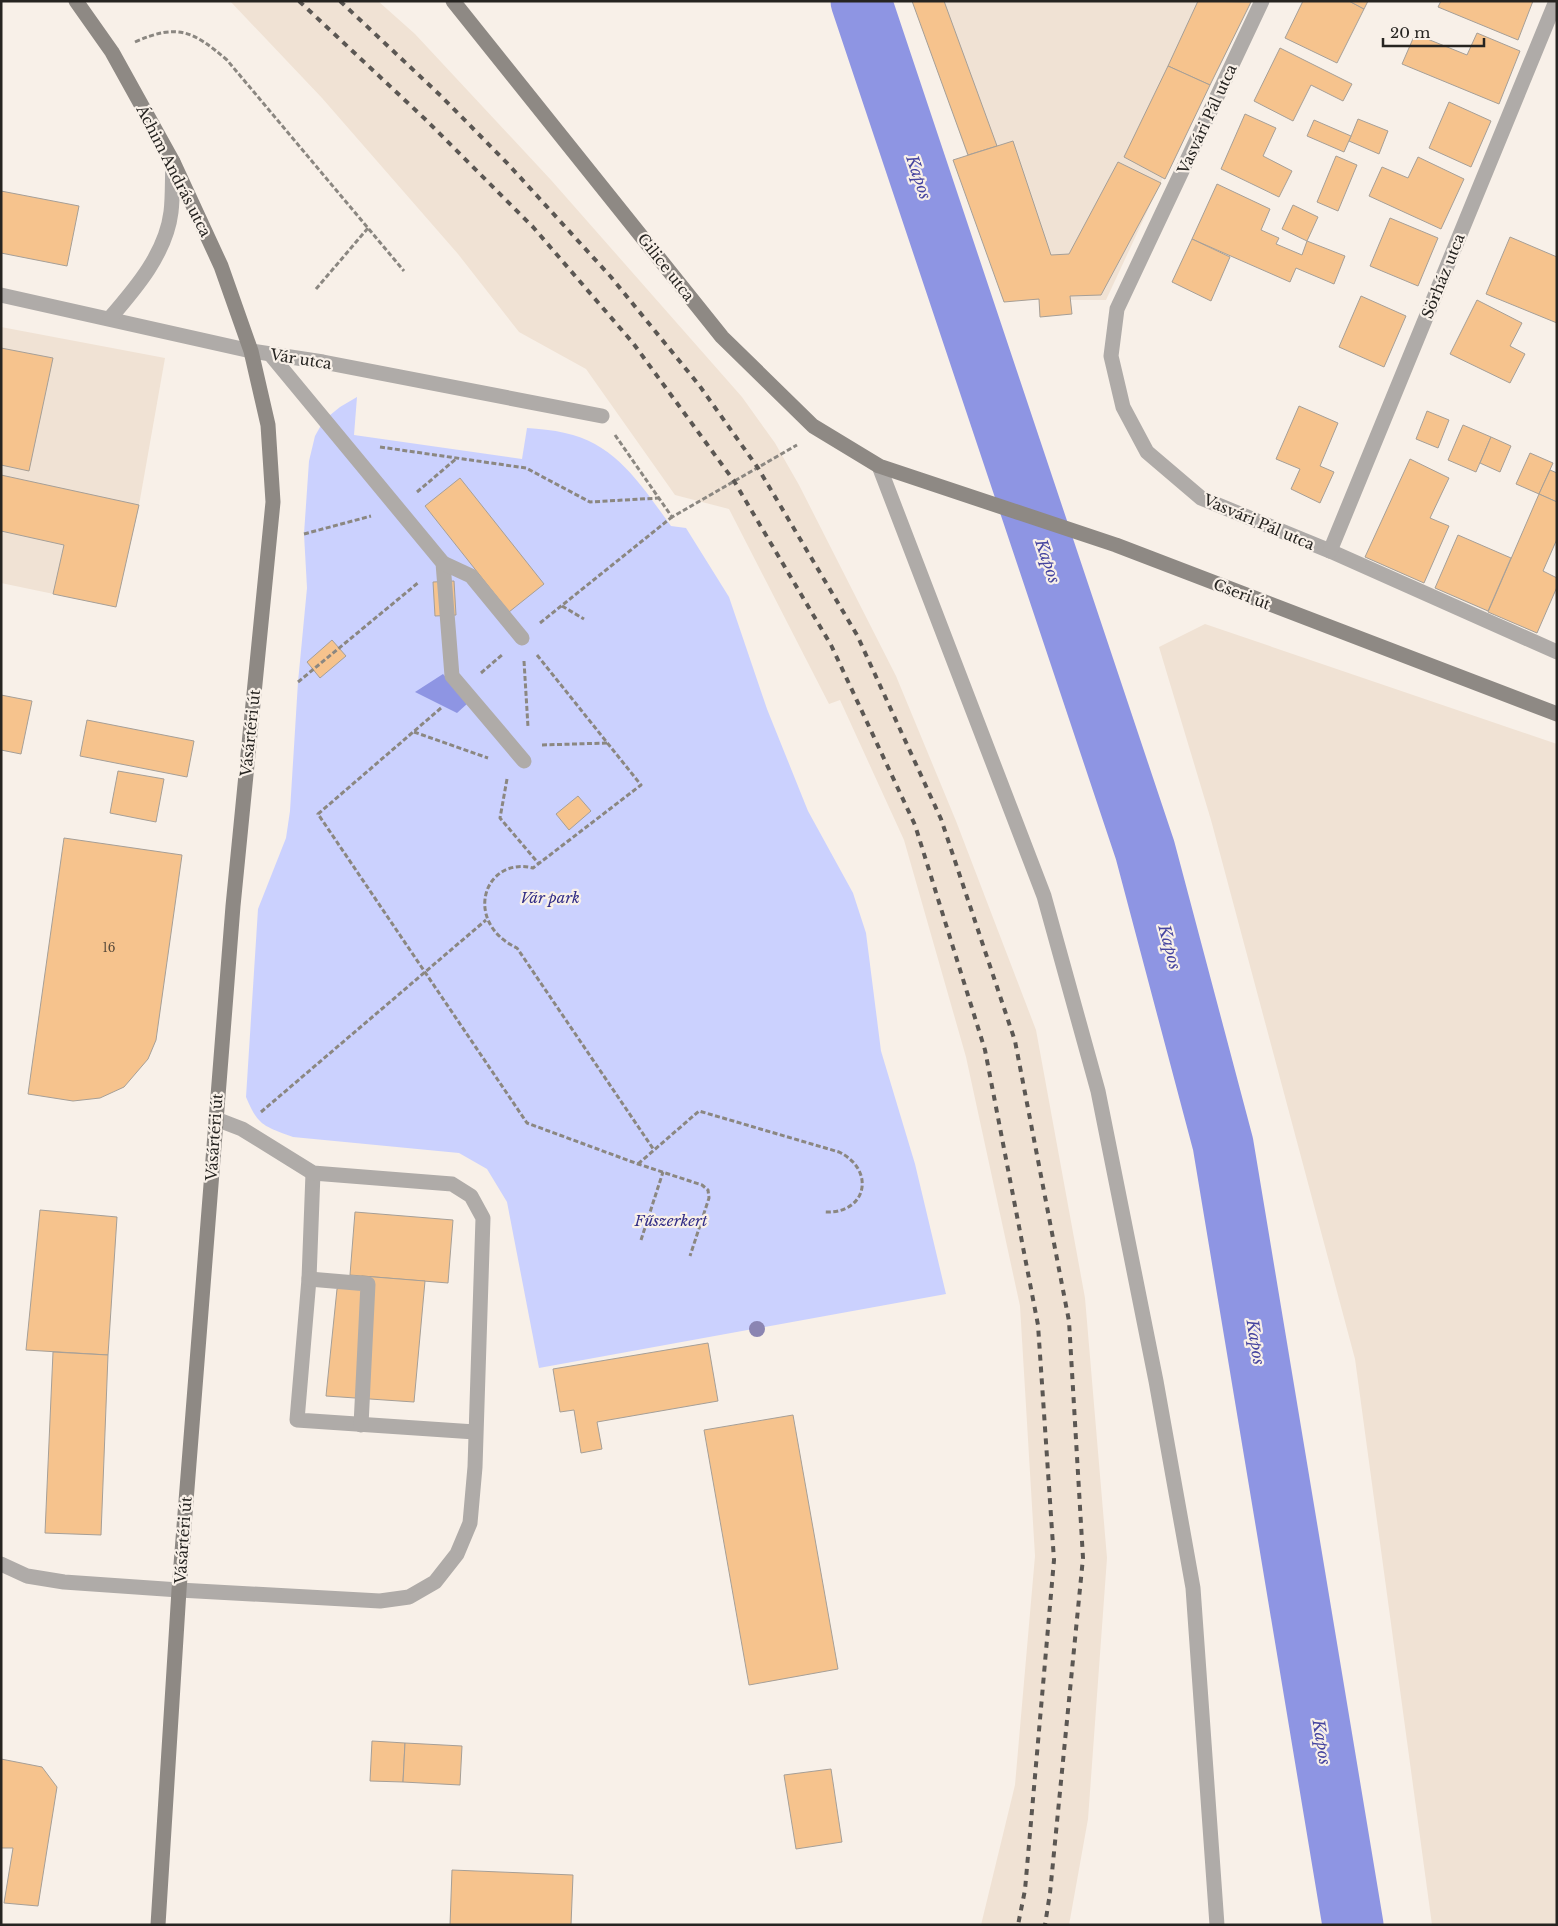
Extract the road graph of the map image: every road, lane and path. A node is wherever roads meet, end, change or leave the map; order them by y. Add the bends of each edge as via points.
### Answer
1 (76, 1) edge
2 (453, 1) edge
3 (1262, 1) edge
4 (1556, 1) edge
5 (112, 52) junction
6 (173, 162) junction
7 (368, 228) junction
8 (404, 271) dead end
9 (316, 289) dead end
10 (1, 295) edge
11 (110, 318) junction
12 (251, 351) junction
13 (270, 354) junction
14 (602, 416) joint
15 (813, 426) junction
16 (342, 441) junction
17 (457, 458) junction
18 (879, 466) junction
19 (924, 481) joint
20 (659, 498) junction
21 (399, 508) junction
22 (672, 517) junction
23 (304, 534) dead end
24 (1330, 551) junction
25 (442, 563) junction
26 (562, 606) junction
27 (584, 619) dead end
28 (522, 638) junction
29 (1557, 652) edge
30 (298, 682) dead end
31 (462, 689) junction
32 (441, 708) dead end
33 (1557, 714) edge
34 (607, 743) junction
35 (536, 750) dead end
36 (524, 761) dead end
37 (512, 773) dead end
38 (539, 864) junction
39 (486, 920) junction
40 (425, 971) junction
41 (216, 1119) junction
42 (242, 1129) junction
43 (654, 1150) junction
44 (638, 1164) junction
45 (663, 1172) junction
46 (313, 1173) junction
47 (825, 1212) dead end
48 (641, 1240) dead end
49 (690, 1256) dead end
50 (309, 1280) junction
51 (361, 1425) junction
52 (475, 1432) junction
53 (1, 1564) edge
54 (180, 1590) junction
55 (158, 1925) edge
56 (1217, 1925) edge

1 - 5 street, Áchim András utca
2 - 15 street, Gilice utca via 722,337
3 - 24 street, Vasvári Pál utca via 1117,309 1111,356 1123,407 1147,452 1201,498
4 - 24 street, Sörház utca
5 - 6 street, Áchim András utca
5 - 7 path via 158,32 182,32 204,41 227,60
6 - 11 street via 171,214 158,252 137,288
6 - 12 street, Áchim András utca via 221,266
7 - 8 path
7 - 9 path
10 - 11 street, Vár utca
11 - 12 street, Vár utca
12 - 13 street, Vár utca
12 - 41 street, Vásártéri út via 268,425 273,502 233,906
13 - 14 street, Vár utca
13 - 16 street
14 - 20 path
15 - 18 street, Gilice utca
15 - 22 path via 795,448
16 - 17 path
16 - 21 street
17 - 20 path via 526,468 590,502
17 - 21 path
18 - 19 street, Gilice utca
18 - 56 street via 1044,896 1098,1091 1156,1381 1193,1588
19 - 33 street, Cseri út via 1116,546
20 - 22 path
21 - 23 path
21 - 25 street
22 - 26 path
24 - 29 street, Vasvári Pál utca
25 - 28 street via 471,576
25 - 30 path
25 - 31 street via 452,676
26 - 27 path
26 - 28 path
28 - 31 path
28 - 34 path
31 - 36 street
32 - 40 path via 318,814
34 - 35 path via 542,745
34 - 38 path via 641,785
37 - 38 path via 507,777 500,818
38 - 39 path via 533,868 505,869 493,881 486,894
39 - 40 path
39 - 43 path via 492,932 516,948
40 - 42 path
40 - 44 path via 527,1123
41 - 42 street
41 - 54 street, Vásártéri út
42 - 46 street
43 - 44 path
43 - 47 path via 699,1111 839,1152 850,1157 859,1167 862,1188 852,1205 843,1210
44 - 45 path
45 - 48 path
45 - 49 path via 708,1190 710,1198
46 - 50 street
46 - 52 street via 452,1184 471,1196 483,1218
50 - 51 street via 368,1284
50 - 51 street via 297,1420
51 - 52 street
52 - 54 street via 470,1523 457,1554 435,1582 409,1597 380,1601
53 - 54 street via 27,1576 64,1582
54 - 55 street, Vásártéri út

